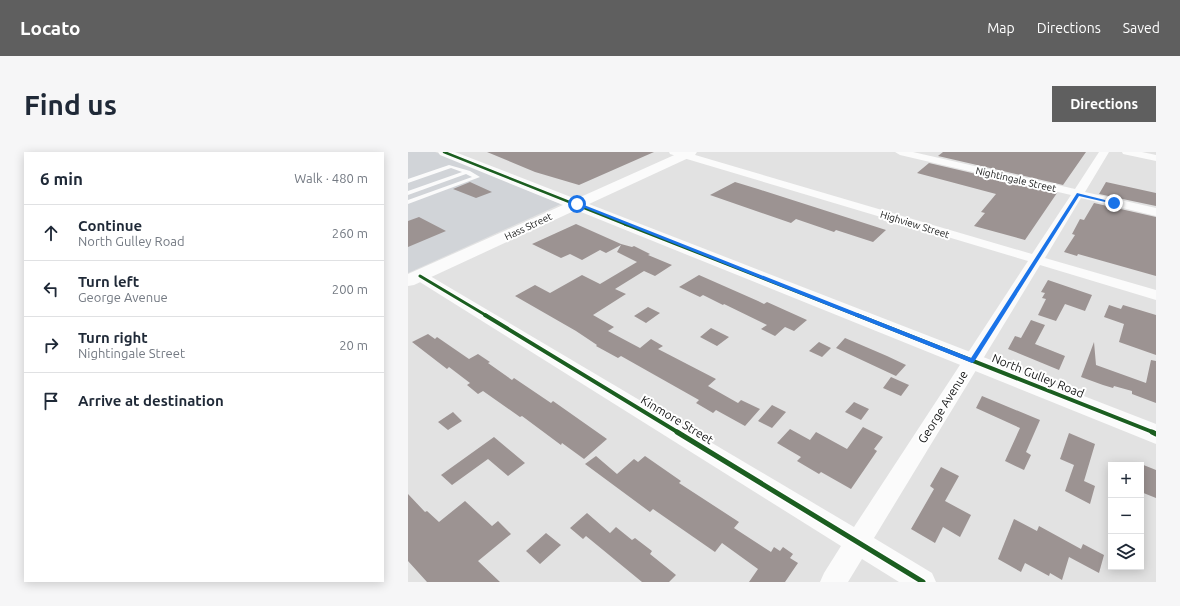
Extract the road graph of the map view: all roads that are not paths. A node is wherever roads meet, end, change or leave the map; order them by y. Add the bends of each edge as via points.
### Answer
1 (900, 152) edge
2 (1104, 152) edge
3 (1127, 152) edge
4 (683, 153) edge
5 (1156, 158) edge
6 (462, 164) edge
7 (408, 181) edge
8 (408, 193) edge
9 (1078, 194) junction
10 (408, 202) edge
11 (577, 204) junction
12 (1156, 212) edge
13 (1037, 260) junction
14 (414, 278) edge
15 (1156, 295) edge
16 (972, 361) junction
17 (1156, 434) edge
18 (858, 542) junction
19 (833, 582) edge
20 (923, 582) edge

1 - 9 street, Nightingale Street
2 - 9 street, George Avenue
3 - 5 street
4 - 11 street, Hass Street
4 - 13 street, Highview Street
6 - 7 lane
6 - 8 lane
6 - 10 lane via 477,177
6 - 11 street, North Gulley Road
9 - 12 street, Nightingale Street
9 - 13 street, George Avenue
11 - 14 street, Hass Street
11 - 16 street, North Gulley Road
13 - 15 street, Highview Street
13 - 16 street, George Avenue
14 - 18 street, Kinmore Street
16 - 17 street, North Gulley Road
16 - 18 street, George Avenue
18 - 19 street, George Avenue
18 - 20 street, Kinmore Street

